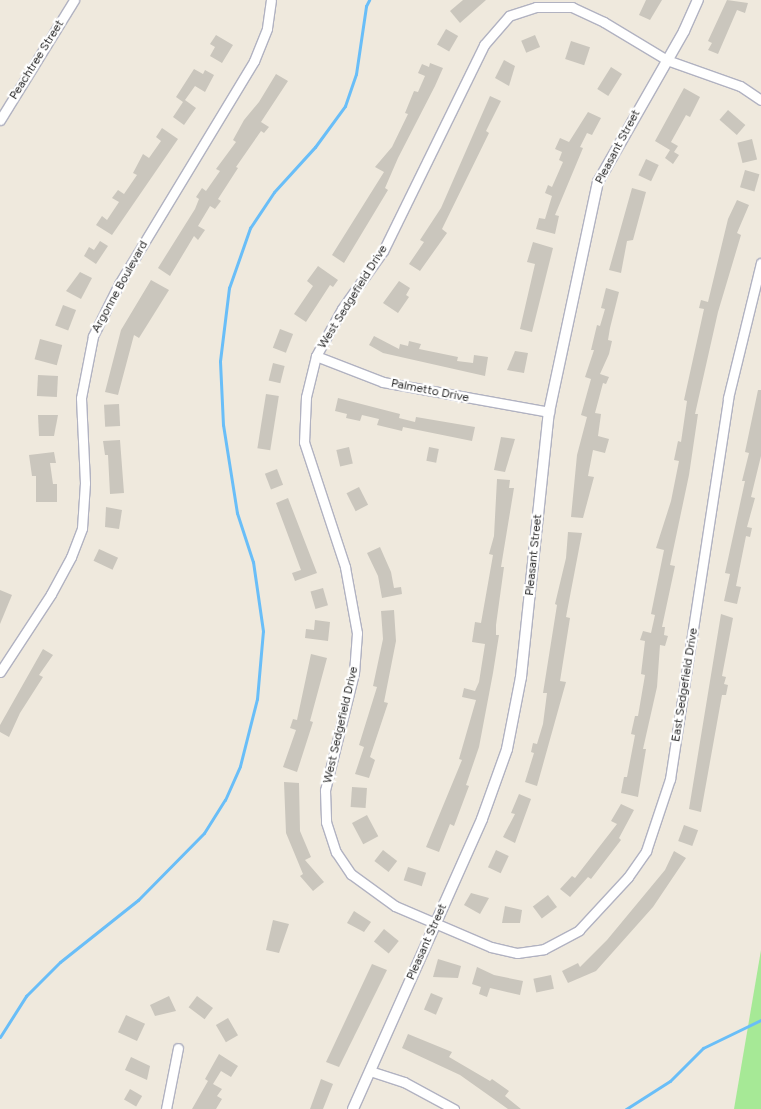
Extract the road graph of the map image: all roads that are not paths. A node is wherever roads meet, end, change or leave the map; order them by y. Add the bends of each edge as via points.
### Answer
1 (74, 0) edge
2 (271, 0) edge
3 (698, 0) edge
4 (667, 60) junction
5 (761, 100) edge
6 (0, 120) edge
7 (761, 263) edge
8 (316, 356) junction
9 (549, 412) junction
10 (0, 672) edge
11 (436, 924) junction
12 (178, 1048) dead end
13 (370, 1071) junction
14 (166, 1109) edge
15 (353, 1109) edge
16 (454, 1109) edge

1 - 6 street, Peachtree Street
2 - 10 street, Argonne Boulevard via 267,28 254,61 119,284 93,336 81,398 82,528 74,551 51,594
3 - 4 street, Pleasant Street
4 - 5 street via 740,86
4 - 8 street, West Sedgefield Drive via 572,7 536,7 502,21 466,78 383,251 342,310
4 - 9 street, Pleasant Street via 598,182
7 - 11 street, East Sedgefield Drive via 730,390 670,779 646,851 628,877 579,930 544,949 508,951
8 - 9 street, Palmetto Drive via 383,382
8 - 11 street, West Sedgefield Drive via 306,397 304,442 346,566 358,632 354,673 326,790 326,822 336,852 361,884 395,906
9 - 11 street, Pleasant Street via 521,677 507,748 482,819
11 - 13 street, Pleasant Street
12 - 14 street
13 - 15 street, Pleasant Street
13 - 16 street via 404,1082

